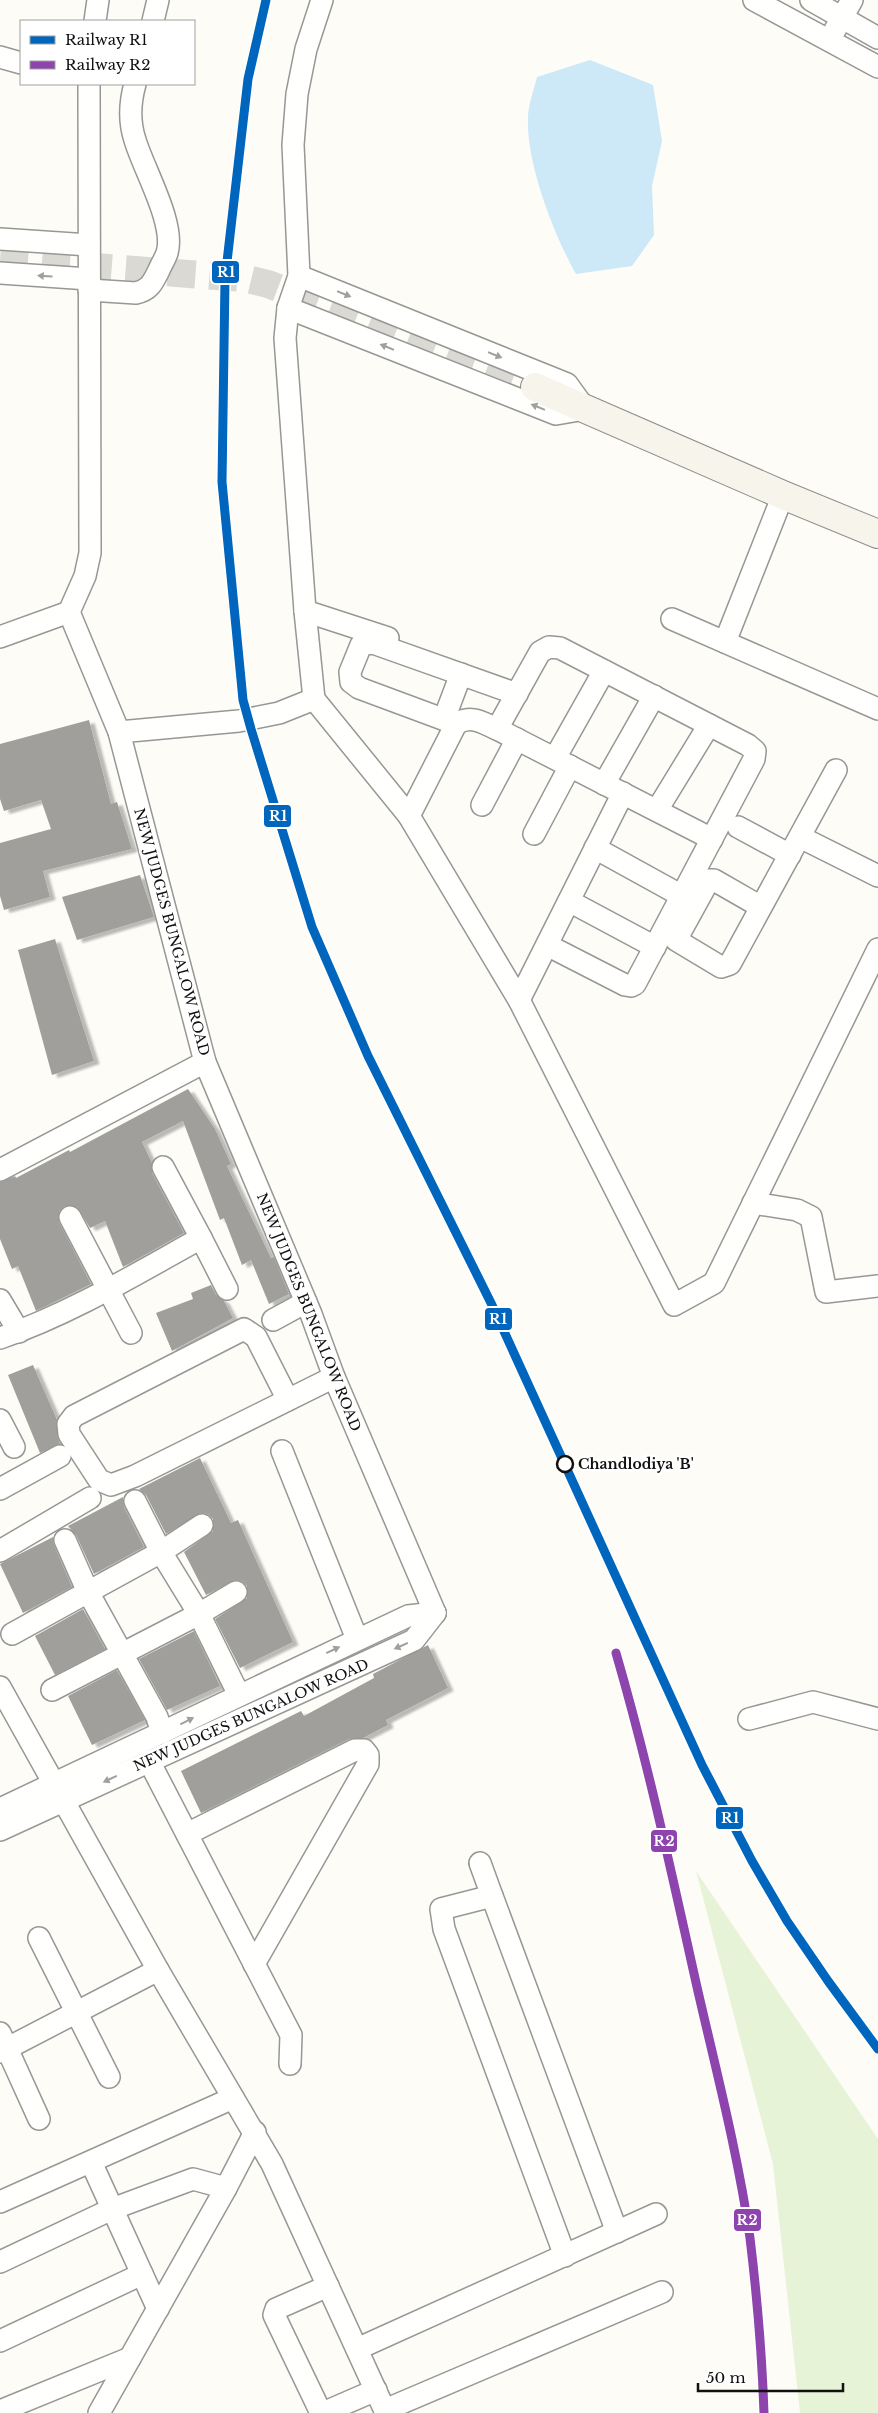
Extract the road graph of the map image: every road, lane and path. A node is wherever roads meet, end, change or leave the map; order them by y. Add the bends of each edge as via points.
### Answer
1 (98, 0) edge
2 (158, 0) edge
3 (322, 0) edge
4 (754, 0) edge
5 (811, 0) edge
6 (847, 9) edge
7 (95, 20) edge
8 (152, 20) edge
9 (878, 38) edge
10 (829, 40) junction
11 (0, 56) edge
12 (20, 63) edge
13 (878, 68) edge
14 (89, 85) edge
15 (135, 85) edge
16 (0, 239) edge
17 (89, 245) junction
18 (0, 273) edge
19 (299, 276) junction
20 (89, 284) junction
21 (288, 308) junction
22 (535, 387) tunnel mouth
23 (585, 409) junction
24 (783, 495) junction
25 (878, 534) edge
26 (305, 611) junction
27 (69, 612) junction
28 (672, 619) dead end
29 (0, 637) edge
30 (725, 642) junction
31 (459, 667) junction
32 (604, 671) junction
33 (517, 694) junction
34 (654, 696) junction
35 (314, 699) junction
36 (878, 709) edge
37 (450, 722) junction
38 (709, 724) junction
39 (497, 729) junction
40 (119, 732) junction
41 (517, 739) junction
42 (562, 762) junction
43 (836, 770) dead end
44 (613, 788) junction
45 (482, 805) dead end
46 (656, 810) junction
47 (408, 816) junction
48 (738, 827) dead end
49 (534, 834) dead end
50 (712, 839) junction
51 (795, 846) junction
52 (595, 848) junction
53 (878, 876) edge
54 (682, 896) junction
55 (569, 901) junction
56 (761, 907) dead end
57 (547, 945) junction
58 (655, 947) junction
59 (878, 950) edge
60 (519, 1000) junction
61 (205, 1062) junction
62 (163, 1168) dead end
63 (0, 1170) edge
64 (753, 1203) junction
65 (70, 1217) dead end
66 (201, 1238) junction
67 (878, 1286) edge
68 (109, 1289) junction
69 (227, 1289) dead end
70 (0, 1300) edge
71 (306, 1302) junction
72 (273, 1320) dead end
73 (131, 1333) dead end
74 (9, 1335) edge
75 (334, 1377) junction
76 (288, 1400) junction
77 (0, 1420) edge
78 (14, 1447) dead end
79 (282, 1451) dead end
80 (60, 1456) dead end
81 (0, 1489) edge
82 (90, 1498) dead end
83 (135, 1501) dead end
84 (202, 1525) dead end
85 (65, 1540) dead end
86 (0, 1551) edge
87 (161, 1552) junction
88 (88, 1592) junction
89 (236, 1592) dead end
90 (435, 1613) junction
91 (199, 1614) junction
92 (12, 1634) dead end
93 (357, 1639) junction
94 (122, 1652) junction
95 (0, 1687) edge
96 (52, 1690) dead end
97 (239, 1695) junction
98 (748, 1719) dead end
99 (878, 1719) edge
100 (162, 1733) junction
101 (149, 1761) junction
102 (53, 1782) junction
103 (63, 1800) junction
104 (0, 1809) edge
105 (0, 1830) edge
106 (187, 1834) junction
107 (480, 1863) dead end
108 (492, 1896) junction
109 (38, 1938) dead end
110 (254, 1964) junction
111 (158, 1970) junction
112 (76, 2013) junction
113 (2, 2044) edge
114 (290, 2064) dead end
115 (109, 2077) dead end
116 (233, 2098) junction
117 (39, 2119) dead end
118 (255, 2132) junction
119 (91, 2162) junction
120 (226, 2188) junction
121 (0, 2202) edge
122 (112, 2209) junction
123 (656, 2214) dead end
124 (617, 2232) junction
125 (565, 2256) junction
126 (0, 2262) edge
127 (142, 2274) junction
128 (328, 2286) junction
129 (662, 2292) dead end
130 (158, 2309) junction
131 (0, 2341) edge
132 (357, 2349) junction
133 (130, 2358) junction
134 (376, 2390) junction
135 (0, 2411) edge
136 (386, 2412) edge
137 (99, 2413) edge
138 (322, 2413) edge

1 - 7 street
2 - 8 street
3 - 19 street via 306,49 297,94 293,145
4 - 10 street
5 - 6 street
6 - 9 street
6 - 10 street
10 - 13 street
11 - 12 street
14 - 17 street
15 - 20 street via 131,112 135,140 166,224 167,253 150,287 142,292 136,294
16 - 17 street
17 - 20 street
20 -> 18 street
19 - 21 street
19 -> 23 street via 567,384
20 - 27 street via 90,553 85,576
23 -> 21 street via 556,414
21 - 26 street via 285,338
22 - 23 street
23 - 24 street
24 - 25 street
24 - 30 street
26 - 31 street
26 - 35 street
27 - 29 street
27 - 40 street, NEW JUDGES BUNGALOW ROAD
28 - 30 street
30 - 36 street
31 - 33 street
31 - 37 street
31 - 37 street via 373,643 361,645 350,672 351,682 359,688
32 - 33 street via 560,648 549,647 540,652
32 - 34 street
32 - 42 street
33 - 39 street
34 - 38 street
34 - 44 street
35 - 40 street via 279,713 239,721
35 - 47 street
37 - 39 street via 474,719
37 - 47 street
38 - 46 street
38 - 50 street via 755,750 754,758
39 - 41 street
40 - 61 street, NEW JUDGES BUNGALOW ROAD
41 - 42 street
41 - 45 street
42 - 44 street
42 - 49 street
43 - 51 street
44 - 46 street
44 - 52 street
46 - 50 street
47 - 60 street
48 - 51 street
50 - 54 street
51 - 53 street
51 - 56 street
52 - 54 street
52 - 55 street
54 - 58 street
55 - 57 street
55 - 58 street
57 - 58 street via 631,986
57 - 60 street
59 - 64 street
60 - 64 street via 674,1305 714,1283
61 - 63 street
61 - 71 street, NEW JUDGES BUNGALOW ROAD
62 - 66 street
64 - 67 street via 797,1210 811,1217 826,1292
65 - 68 street
66 - 68 street
66 - 69 street
68 - 73 street
68 - 74 street
70 - 74 street
71 - 72 street
71 - 75 street, NEW JUDGES BUNGALOW ROAD
75 - 76 street
75 - 90 street, NEW JUDGES BUNGALOW ROAD
76 - 76 street via 256,1337 244,1329 74,1416 68,1424 69,1434 99,1480 111,1485
77 - 78 street
79 - 93 street
80 - 81 street
82 - 86 street
83 - 87 street
84 - 87 street
85 - 88 street
87 - 88 street
87 - 91 street
88 - 92 street
88 - 94 street
89 - 91 street
90 - 93 street via 408,1616
90 -> 101 street, NEW JUDGES BUNGALOW ROAD via 414,1640
91 - 94 street
91 - 97 street
97 -> 93 street
94 - 96 street
94 - 100 street via 157,1717
95 - 102 street
100 -> 97 street
98 - 99 street via 813,1702
100 - 102 street
101 -> 103 street, NEW JUDGES BUNGALOW ROAD
101 - 106 street
102 - 103 street
102 - 104 street
103 - 105 street, NEW JUDGES BUNGALOW ROAD
103 - 111 street
106 - 110 street
106 - 110 street via 355,1750 364,1750 368,1755 368,1764
107 - 108 street
108 - 124 street
108 - 125 street via 441,1909 444,1929
109 - 112 street
110 - 114 street via 291,2035
111 - 112 street
111 - 116 street
112 - 113 street
112 - 115 street
113 - 117 street
116 - 118 street
116 - 119 street
118 - 120 street
118 - 128 street
119 - 121 street
119 - 122 street
120 - 122 street via 193,2179
120 - 130 street
122 - 126 street
122 - 127 street
123 - 124 street
124 - 125 street
125 - 132 street
127 - 130 street
127 - 131 street
128 - 132 street
128 - 138 street via 276,2309 274,2315
129 - 136 street
130 - 133 street
132 - 134 street
133 - 135 street
133 - 137 street
134 - 136 street
134 - 138 street

